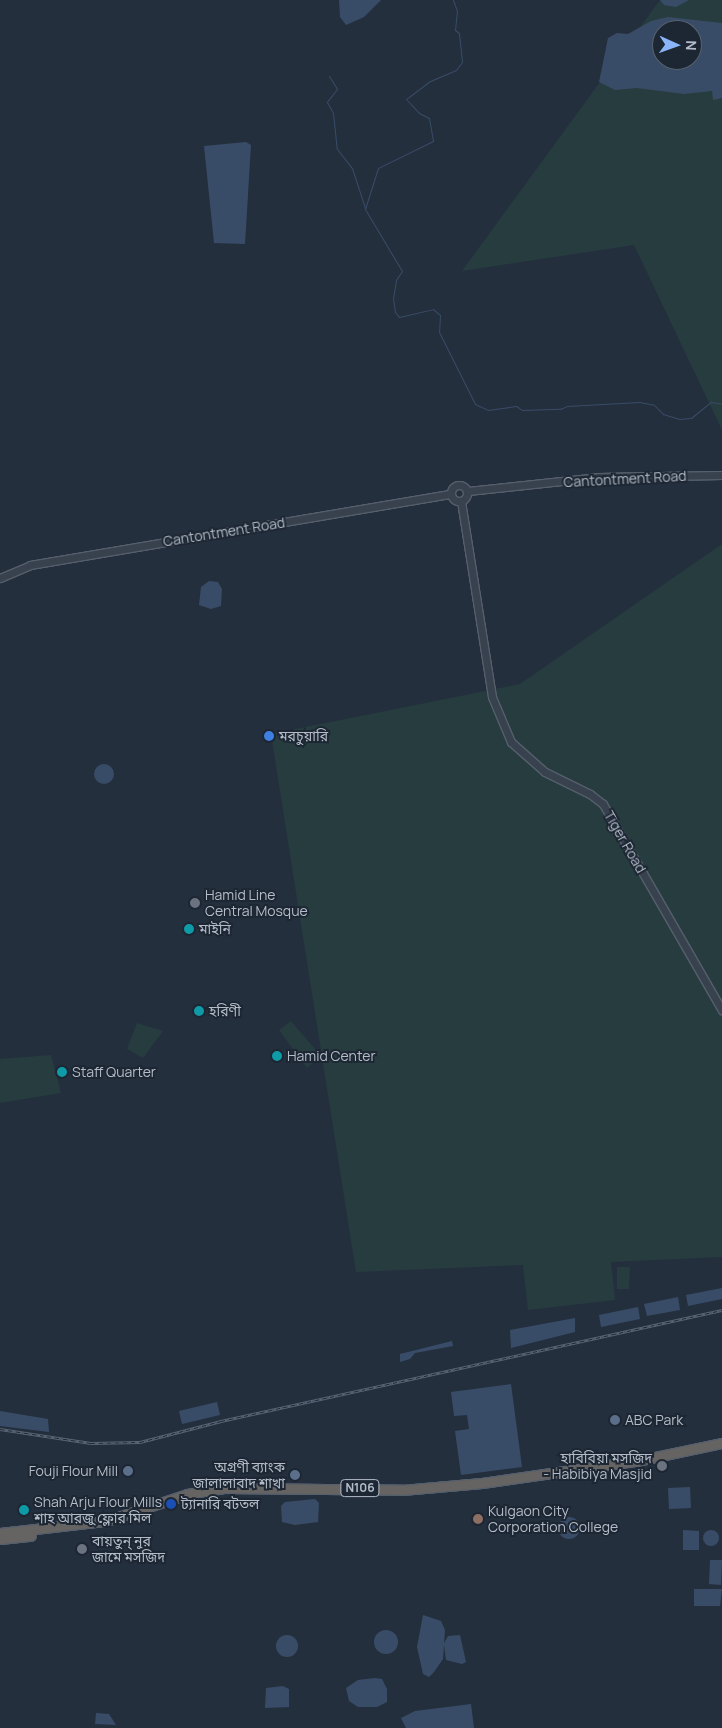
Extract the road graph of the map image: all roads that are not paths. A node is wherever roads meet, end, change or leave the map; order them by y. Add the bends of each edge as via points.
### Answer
1 (722, 475) edge
2 (468, 491) junction
3 (451, 494) junction
4 (461, 501) junction
5 (0, 578) edge
6 (722, 1010) edge
7 (722, 1442) edge
8 (722, 1448) edge
9 (0, 1533) edge
10 (0, 1539) edge

1 - 2 street, Cantontment Road via 599,477
2 - 3 street, Cantontment Road via 458,484
2 - 4 street
3 - 4 street
3 - 5 street, Cantontment Road via 30,565
4 - 6 street, Tiger Road via 492,697 511,742 545,772 603,804
7 - 9 highway, N106 via 632,1461 482,1483 402,1490 223,1488 187,1494 106,1522
8 - 10 highway, N106 via 629,1467 484,1488 404,1493 216,1493 179,1501 108,1524

